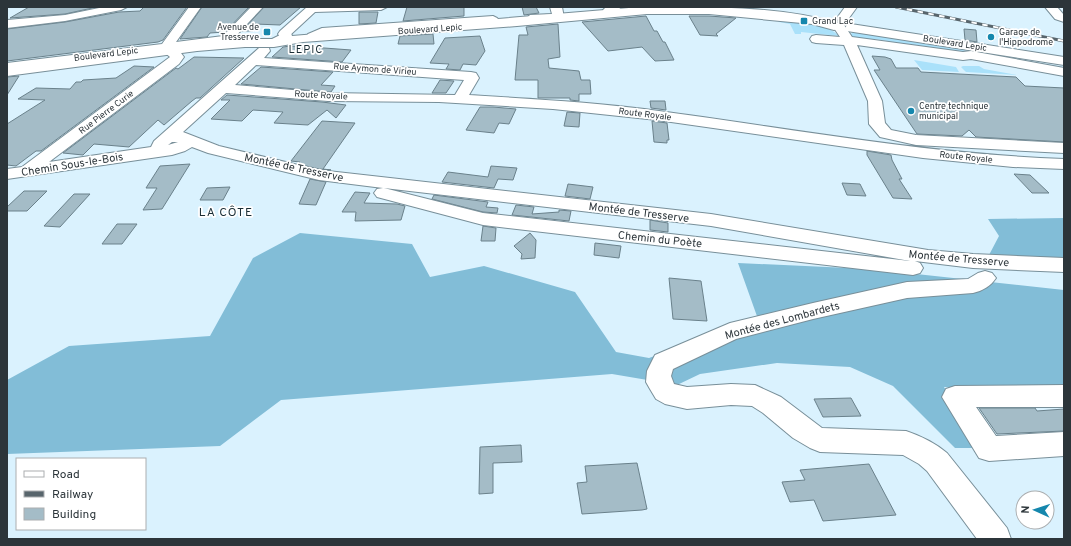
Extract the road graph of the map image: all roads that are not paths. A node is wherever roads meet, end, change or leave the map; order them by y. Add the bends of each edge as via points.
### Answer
1 (122, 7) edge
2 (195, 7) edge
3 (257, 7) edge
4 (381, 7) edge
5 (851, 7) edge
6 (1051, 7) edge
7 (313, 8) edge
8 (612, 10) edge
9 (557, 12) edge
10 (1064, 19) edge
11 (7, 24) edge
12 (845, 31) junction
13 (228, 39) junction
14 (816, 39) dead end
15 (269, 42) junction
16 (198, 47) junction
17 (169, 48) junction
18 (1064, 61) edge
19 (7, 67) edge
20 (7, 72) edge
21 (1064, 72) edge
22 (1064, 80) edge
23 (223, 88) junction
24 (460, 99) junction
25 (173, 143) junction
26 (1064, 148) edge
27 (1064, 164) edge
28 (27, 171) junction
29 (7, 174) edge
30 (339, 178) junction
31 (846, 243) junction
32 (1064, 265) edge
33 (985, 278) junction
34 (1064, 396) edge
35 (1064, 444) edge
36 (996, 539) edge

1 - 11 street via 65,18
2 - 17 street
3 - 13 street
4 - 7 street
5 - 12 street via 842,18
6 - 10 street via 1059,18
7 - 15 street
8 - 9 main road, Boulevard Lepic
8 - 12 main road, Boulevard Lepic via 709,10 813,20
9 - 15 main road, Boulevard Lepic
12 - 14 street
12 - 18 main road, Boulevard Lepic via 870,30
12 - 21 street via 963,56 971,55
12 - 22 street via 963,62
12 - 26 street via 875,101 877,124 886,134 916,140
13 - 15 main road, Boulevard Lepic
13 - 16 main road, Boulevard Lepic
13 - 17 street, Boulevard Lepic
15 - 16 main road, Boulevard Lepic
15 - 23 street
15 - 24 street, Rue Aymon de Virieu via 471,76
16 - 17 main road, Boulevard Lepic
17 - 19 street, Boulevard Lepic
17 - 20 main road, Boulevard Lepic
17 - 28 street, Rue Pierre Curie via 176,54 174,61
23 - 24 street, Route Royale via 328,97
23 - 25 street via 188,119
24 - 27 street, Route Royale via 636,113 924,153 1013,162
25 - 28 street, Chemin Sous-le-Bois via 136,154
25 - 30 street, Montée de Tresserve
28 - 29 street, Chemin Sous-le-Bois
30 - 31 street, Montée de Tresserve via 710,220
30 - 33 street, Chemin du Poète via 353,185 483,219
31 - 32 street, Montée de Tresserve via 973,262
31 - 33 street via 848,249 970,268
33 - 36 street, Montée des Lombardets via 973,286 907,290 730,332 664,362 658,374 662,388 675,397 693,398 740,393 754,396 808,435 820,440 906,443 937,462
34 - 35 street via 955,397 989,449

